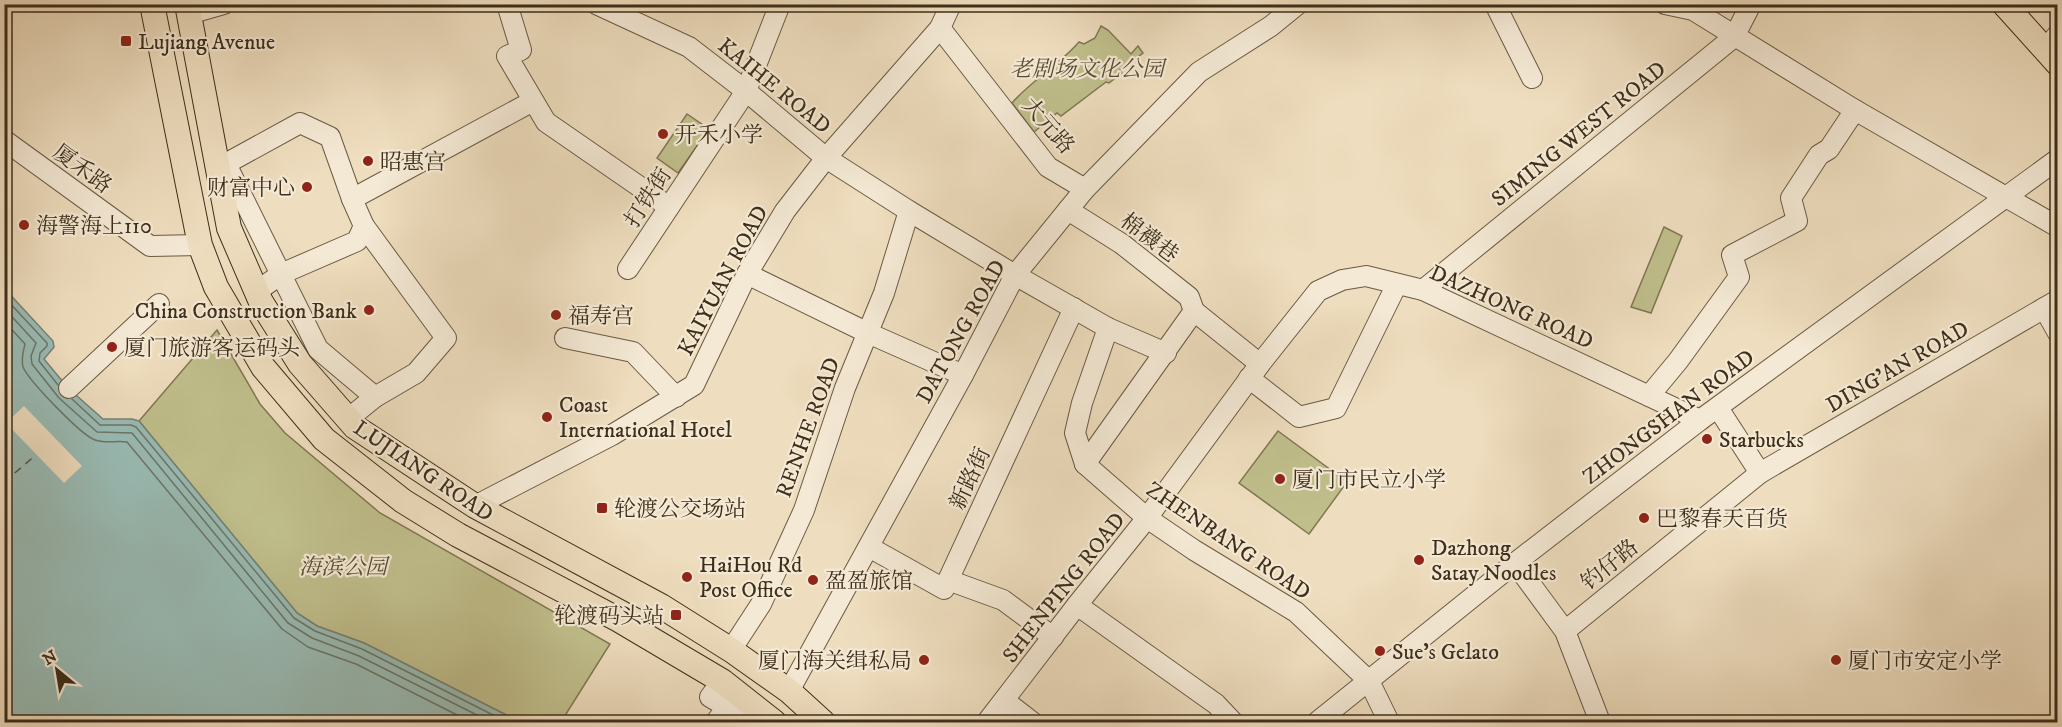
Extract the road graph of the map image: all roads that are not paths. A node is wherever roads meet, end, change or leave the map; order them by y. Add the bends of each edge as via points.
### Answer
1 (152, 4) edge
2 (224, 4) edge
3 (507, 4) edge
4 (596, 4) edge
5 (780, 4) edge
6 (951, 4) edge
7 (1298, 4) edge
8 (1495, 4) edge
9 (1665, 4) edge
10 (1751, 4) edge
11 (2004, 4) edge
12 (2017, 4) edge
13 (188, 9) edge
14 (940, 28) junction
15 (1734, 37) junction
16 (2056, 39) edge
17 (2058, 64) edge
18 (1532, 78) dead end
19 (746, 91) junction
20 (534, 101) junction
21 (1855, 110) junction
22 (4, 140) edge
23 (826, 158) junction
24 (2058, 159) edge
25 (222, 166) junction
26 (1085, 189) junction
27 (2005, 197) junction
28 (352, 199) junction
29 (669, 207) junction
30 (1068, 210) junction
31 (909, 211) junction
32 (364, 226) junction
33 (2058, 227) edge
34 (200, 245) junction
35 (628, 269) dead end
36 (281, 274) junction
37 (747, 274) junction
38 (1015, 275) junction
39 (1397, 284) junction
40 (1423, 290) junction
41 (256, 292) junction
42 (159, 304) dead end
43 (2051, 304) edge
44 (1074, 308) junction
45 (1194, 311) junction
46 (1108, 328) junction
47 (868, 333) junction
48 (2058, 333) edge
49 (566, 338) dead end
50 (1166, 353) junction
51 (1255, 371) junction
52 (963, 375) junction
53 (69, 388) dead end
54 (1649, 396) junction
55 (375, 397) junction
56 (676, 397) junction
57 (1718, 408) junction
58 (348, 419) junction
59 (1700, 420) junction
60 (1085, 464) junction
61 (1760, 473) junction
62 (475, 506) junction
63 (1147, 518) junction
64 (869, 547) junction
65 (1515, 564) junction
66 (948, 580) junction
67 (1077, 604) junction
68 (1564, 631) junction
69 (1053, 637) junction
70 (731, 650) junction
71 (722, 681) junction
72 (1369, 681) junction
73 (789, 691) junction
74 (1005, 701) junction
75 (722, 715) edge
76 (750, 723) edge
77 (774, 723) edge
78 (823, 723) edge
79 (987, 723) edge
80 (1032, 723) edge
81 (1233, 723) edge
82 (1317, 723) edge
83 (1389, 723) edge
84 (1600, 723) edge

1 - 34 main road, LUJIANG ROAD
2 - 13 street
3 - 20 street via 520,50 507,56
4 - 19 street, KAIHE ROAD via 690,47
5 - 19 street, 打铁街
6 - 14 street, KAIYUAN ROAD
7 - 26 street, DATONG ROAD via 1199,72
8 - 18 street
9 - 15 street via 1693,10
10 - 15 street, SIMING WEST ROAD
11 - 17 main road
12 - 16 main road
13 - 25 main road, LUJIANG ROAD
14 - 23 street, KAIYUAN ROAD
14 - 26 street, 大元路 via 1048,167
15 - 21 street
15 - 40 street, SIMING WEST ROAD
19 - 23 street, KAIHE ROAD
19 - 29 street, 打铁街
20 - 28 street
20 - 29 street via 546,122
21 - 27 street
21 - 54 street via 1829,150 1819,154 1791,198 1797,221 1732,255 1739,277
22 - 34 street, 厦禾路 via 150,246
23 - 31 street, KAIHE ROAD
23 - 37 street, KAIYUAN ROAD via 785,211
24 - 27 street, ZHONGSHAN ROAD
25 - 28 street via 300,123 330,137
25 - 36 street
25 - 41 main road, LUJIANG ROAD via 229,228
26 - 30 street, DATONG ROAD
27 - 33 street
27 - 57 street, ZHONGSHAN ROAD
28 - 32 street
29 - 35 street, 打铁街
30 - 38 street, DATONG ROAD
30 - 45 street, 棉襪巷 via 1122,244 1189,297
31 - 38 street, KAIHE ROAD
31 - 47 street, RENHE ROAD
32 - 36 street via 357,241
32 - 55 street via 446,338 416,373
34 - 71 main road, LUJIANG ROAD via 216,287 263,368 324,439 403,501 458,535 619,620
36 - 41 street
36 - 55 street via 318,349
37 - 47 street
37 - 56 street, KAIYUAN ROAD via 694,385
38 - 44 street, KAIHE ROAD
38 - 52 street, DATONG ROAD
39 - 40 street, DAZHONG ROAD
39 - 51 street, DAZHONG ROAD via 1366,276 1342,280 1318,291
39 - 51 street, 棉襪巷 via 1336,408 1299,417
40 - 54 street, DAZHONG ROAD
41 - 58 main road, LUJIANG ROAD via 300,364
42 - 53 street
43 - 48 street
43 - 61 street, DING'AN ROAD
44 - 46 street, KAIHE ROAD
44 - 66 street, 新路街
45 - 50 street
45 - 51 street, 棉襪巷
46 - 50 street, KAIHE ROAD
46 - 60 street via 1082,403 1076,433
47 - 52 street
47 - 70 street, RENHE ROAD via 804,510 761,604
49 - 56 street via 633,352
50 - 60 street
51 - 63 street, SHENPING ROAD
52 - 64 street, DATONG ROAD
54 - 59 street, DAZHONG ROAD
55 - 58 street
56 - 62 street, KAIYUAN ROAD
57 - 59 street, ZHONGSHAN ROAD
57 - 61 street
58 - 62 main road, LUJIANG ROAD
59 - 65 street, ZHONGSHAN ROAD
60 - 63 street, ZHENBANG ROAD
61 - 68 street, 钓仔路
62 - 70 main road, LUJIANG ROAD via 661,606
63 - 67 street, SHENPING ROAD
63 - 72 street, ZHENBANG ROAD via 1296,612
64 - 66 street via 944,590
64 - 73 street, DATONG ROAD
65 - 68 street
65 - 72 street, ZHONGSHAN ROAD
66 - 69 street via 1003,600
67 - 69 street, SHENPING ROAD
67 - 81 street via 1216,704
68 - 84 street
69 - 74 street, SHENPING ROAD
70 - 73 main road, LUJIANG ROAD
71 - 75 street via 710,697
71 - 77 main road, LUJIANG ROAD
72 - 82 street, ZHONGSHAN ROAD
72 - 83 street
73 - 78 main road, LUJIANG ROAD
74 - 79 street, SHENPING ROAD
74 - 80 street
75 - 76 street

